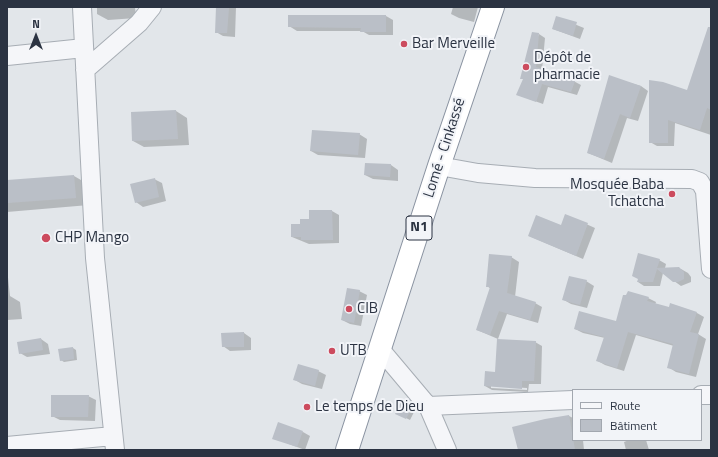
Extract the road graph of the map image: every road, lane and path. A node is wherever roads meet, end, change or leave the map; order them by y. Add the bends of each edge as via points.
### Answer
1 (82, 7) edge
2 (152, 7) edge
3 (493, 7) edge
4 (84, 48) junction
5 (7, 56) edge
6 (85, 70) junction
7 (439, 166) junction
8 (711, 269) edge
9 (380, 349) junction
10 (572, 400) edge
11 (428, 406) junction
12 (114, 443) edge
13 (7, 446) edge
14 (347, 450) edge
15 (447, 450) edge

1 - 4 street
2 - 6 street via 139,23
3 - 7 highway, Lomé - Cinkassé / N1
4 - 5 street
4 - 6 street
6 - 12 street via 95,258
7 - 8 street via 478,173 535,178 692,179 700,182 706,191
7 - 9 highway, Lomé - Cinkassé / N1
9 - 11 street
9 - 14 highway, Lomé - Cinkassé / N1
10 - 11 street
11 - 15 street
12 - 13 street

